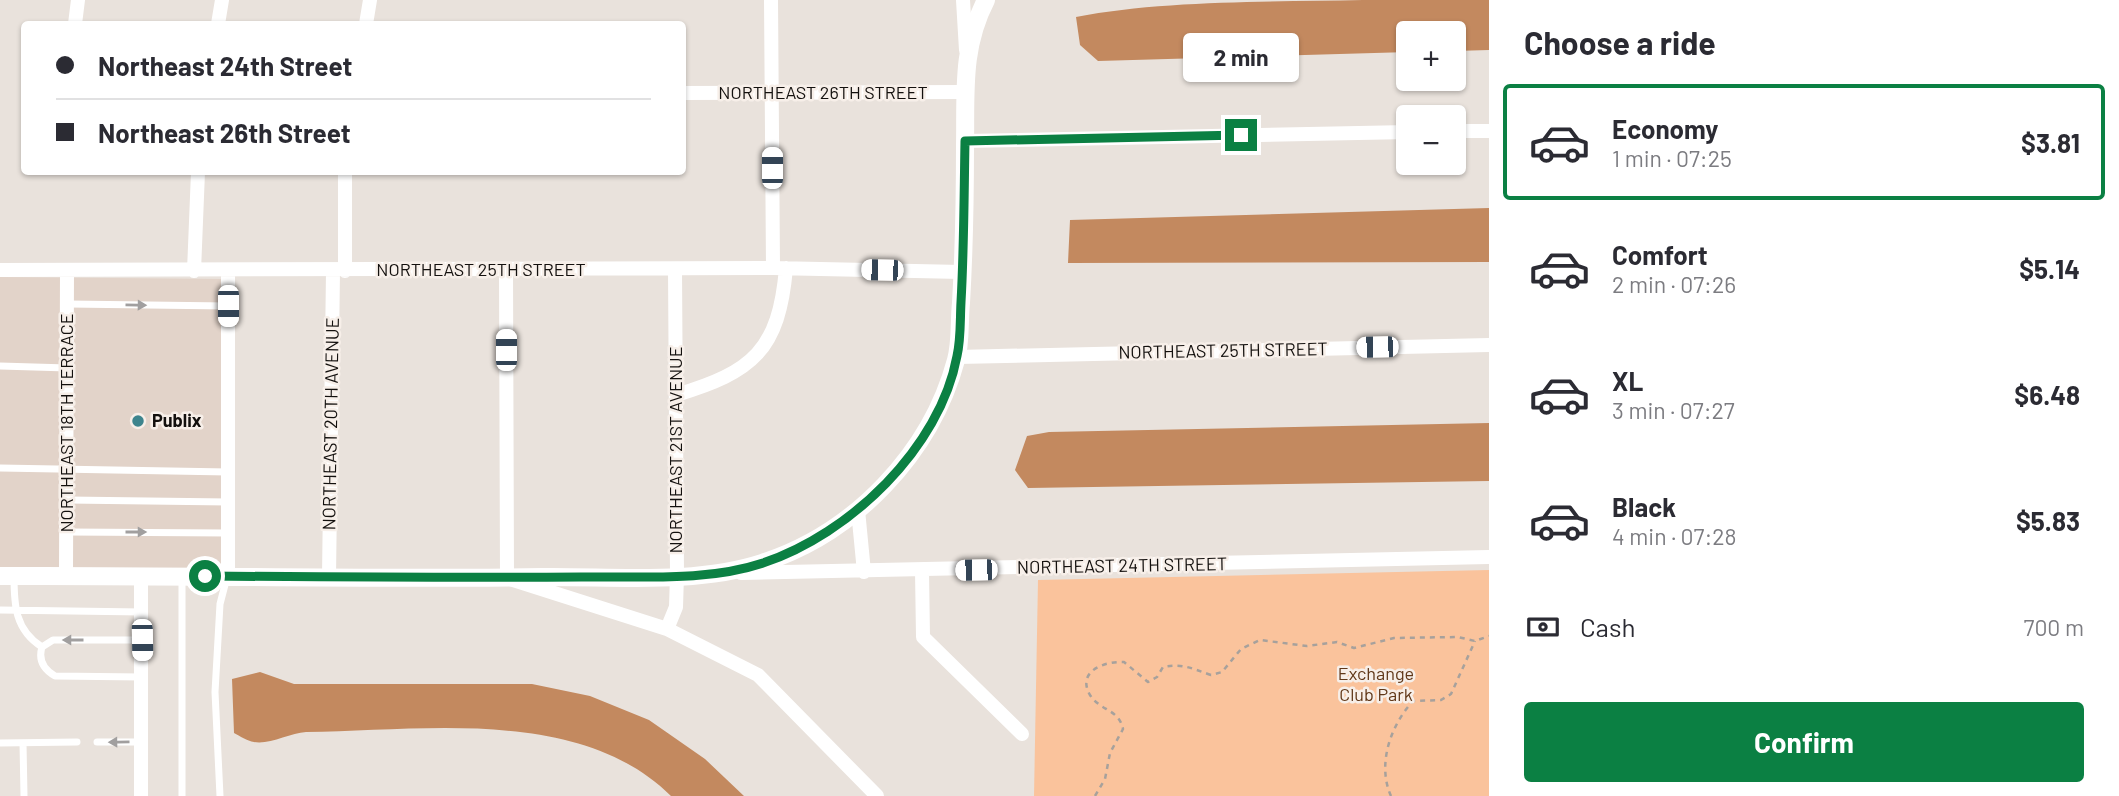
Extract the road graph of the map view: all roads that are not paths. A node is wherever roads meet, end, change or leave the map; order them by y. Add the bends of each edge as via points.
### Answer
1 (78, 0) edge
2 (222, 0) edge
3 (370, 0) edge
4 (771, 0) edge
5 (963, 0) edge
6 (986, 0) edge
7 (75, 21) edge
8 (219, 21) edge
9 (366, 21) edge
10 (966, 55) junction
11 (963, 92) junction
12 (686, 93) edge
13 (772, 93) junction
14 (1466, 131) edge
15 (1489, 131) edge
16 (1396, 132) edge
17 (965, 141) junction
18 (198, 175) edge
19 (345, 175) edge
20 (779, 268) junction
21 (506, 269) junction
22 (0, 270) edge
23 (67, 270) junction
24 (675, 270) junction
25 (194, 271) junction
26 (228, 271) junction
27 (339, 271) junction
28 (962, 272) junction
29 (68, 304) junction
30 (228, 306) junction
31 (1489, 345) edge
32 (957, 357) junction
33 (0, 366) edge
34 (68, 368) junction
35 (676, 395) junction
36 (0, 468) edge
37 (69, 468) junction
38 (228, 472) junction
39 (68, 500) junction
40 (228, 502) junction
41 (858, 510) junction
42 (67, 532) junction
43 (228, 533) junction
44 (1489, 557) edge
45 (922, 571) junction
46 (864, 572) junction
47 (708, 574) junction
48 (677, 575) junction
49 (7, 576) edge
50 (66, 576) junction
51 (141, 576) junction
52 (183, 576) junction
53 (228, 577) junction
54 (328, 577) junction
55 (507, 578) junction
56 (0, 610) edge
57 (14, 611) junction
58 (142, 612) junction
59 (667, 629) junction
60 (142, 640) junction
61 (43, 646) junction
62 (142, 677) junction
63 (1022, 734) dead end
64 (77, 742) dead end
65 (97, 742) dead end
66 (142, 742) junction
67 (0, 743) edge
68 (23, 743) junction
69 (24, 796) edge
70 (141, 796) edge
71 (181, 796) edge
72 (220, 796) edge
73 (877, 796) edge

1 - 7 street
2 - 8 street
3 - 9 street
4 - 13 street
5 - 10 street
6 - 10 street
10 - 11 street
11 - 13 street, NORTHEAST 26TH STREET
11 - 17 street
12 - 13 street, NORTHEAST 26TH STREET
13 - 20 street
14 - 15 street
16 - 17 street
17 - 28 street
18 - 25 street
19 - 27 street, NORTHEAST 20TH AVENUE
20 - 24 street, NORTHEAST 25TH STREET
20 - 28 street, NORTHEAST 25TH STREET
20 - 35 street via 775,329 748,365 717,383
21 - 24 street, NORTHEAST 25TH STREET
21 - 27 street, NORTHEAST 25TH STREET
21 - 55 street
22 - 23 street, NORTHEAST 25TH STREET
23 - 25 street, NORTHEAST 25TH STREET
23 - 29 street, NORTHEAST 18TH TERRACE
24 - 35 street, NORTHEAST 21ST AVENUE
25 - 26 street, NORTHEAST 25TH STREET
26 - 27 street, NORTHEAST 25TH STREET
26 - 30 street
27 - 54 street, NORTHEAST 20TH AVENUE
28 - 32 street
29 -> 30 lane
29 - 34 street, NORTHEAST 18TH TERRACE
30 - 38 street
31 - 32 street, NORTHEAST 25TH STREET
32 - 41 street via 927,431 898,472
33 - 34 lane
34 - 37 street, NORTHEAST 18TH TERRACE
35 - 48 street, NORTHEAST 21ST AVENUE
36 - 37 lane
37 - 38 lane
37 - 39 street, NORTHEAST 18TH TERRACE
38 - 40 street
39 - 40 lane
39 - 42 street, NORTHEAST 18TH TERRACE
40 - 43 street
41 - 46 street
41 - 47 street via 800,548 763,563
42 -> 43 lane
42 - 50 street, NORTHEAST 18TH TERRACE
43 - 53 street
44 - 45 street, NORTHEAST 24TH STREET
45 - 46 street, NORTHEAST 24TH STREET
45 - 63 street via 923,637
46 - 47 street, NORTHEAST 24TH STREET
47 - 48 street, NORTHEAST 24TH STREET
48 - 55 street, NORTHEAST 24TH STREET
48 - 59 street, NORTHEAST 21ST AVENUE via 676,607
49 - 50 street, NORTHEAST 24TH STREET
49 - 57 lane
50 - 51 street, NORTHEAST 24TH STREET
51 - 52 street, NORTHEAST 24TH STREET
51 - 58 street
52 - 53 street, NORTHEAST 24TH STREET
52 - 71 lane
53 - 54 street, NORTHEAST 24TH STREET
53 - 72 lane via 220,604 215,692
54 - 55 street, NORTHEAST 24TH STREET
55 - 59 street
56 - 57 lane
57 - 58 lane
57 - 61 lane via 34,641
58 - 60 street
59 - 73 street via 758,675
60 -> 61 lane via 53,640
60 - 62 street
61 - 62 lane via 41,662 55,676
62 - 66 street
64 - 68 lane
66 -> 65 lane
66 - 70 street
67 - 68 lane
68 - 69 lane

